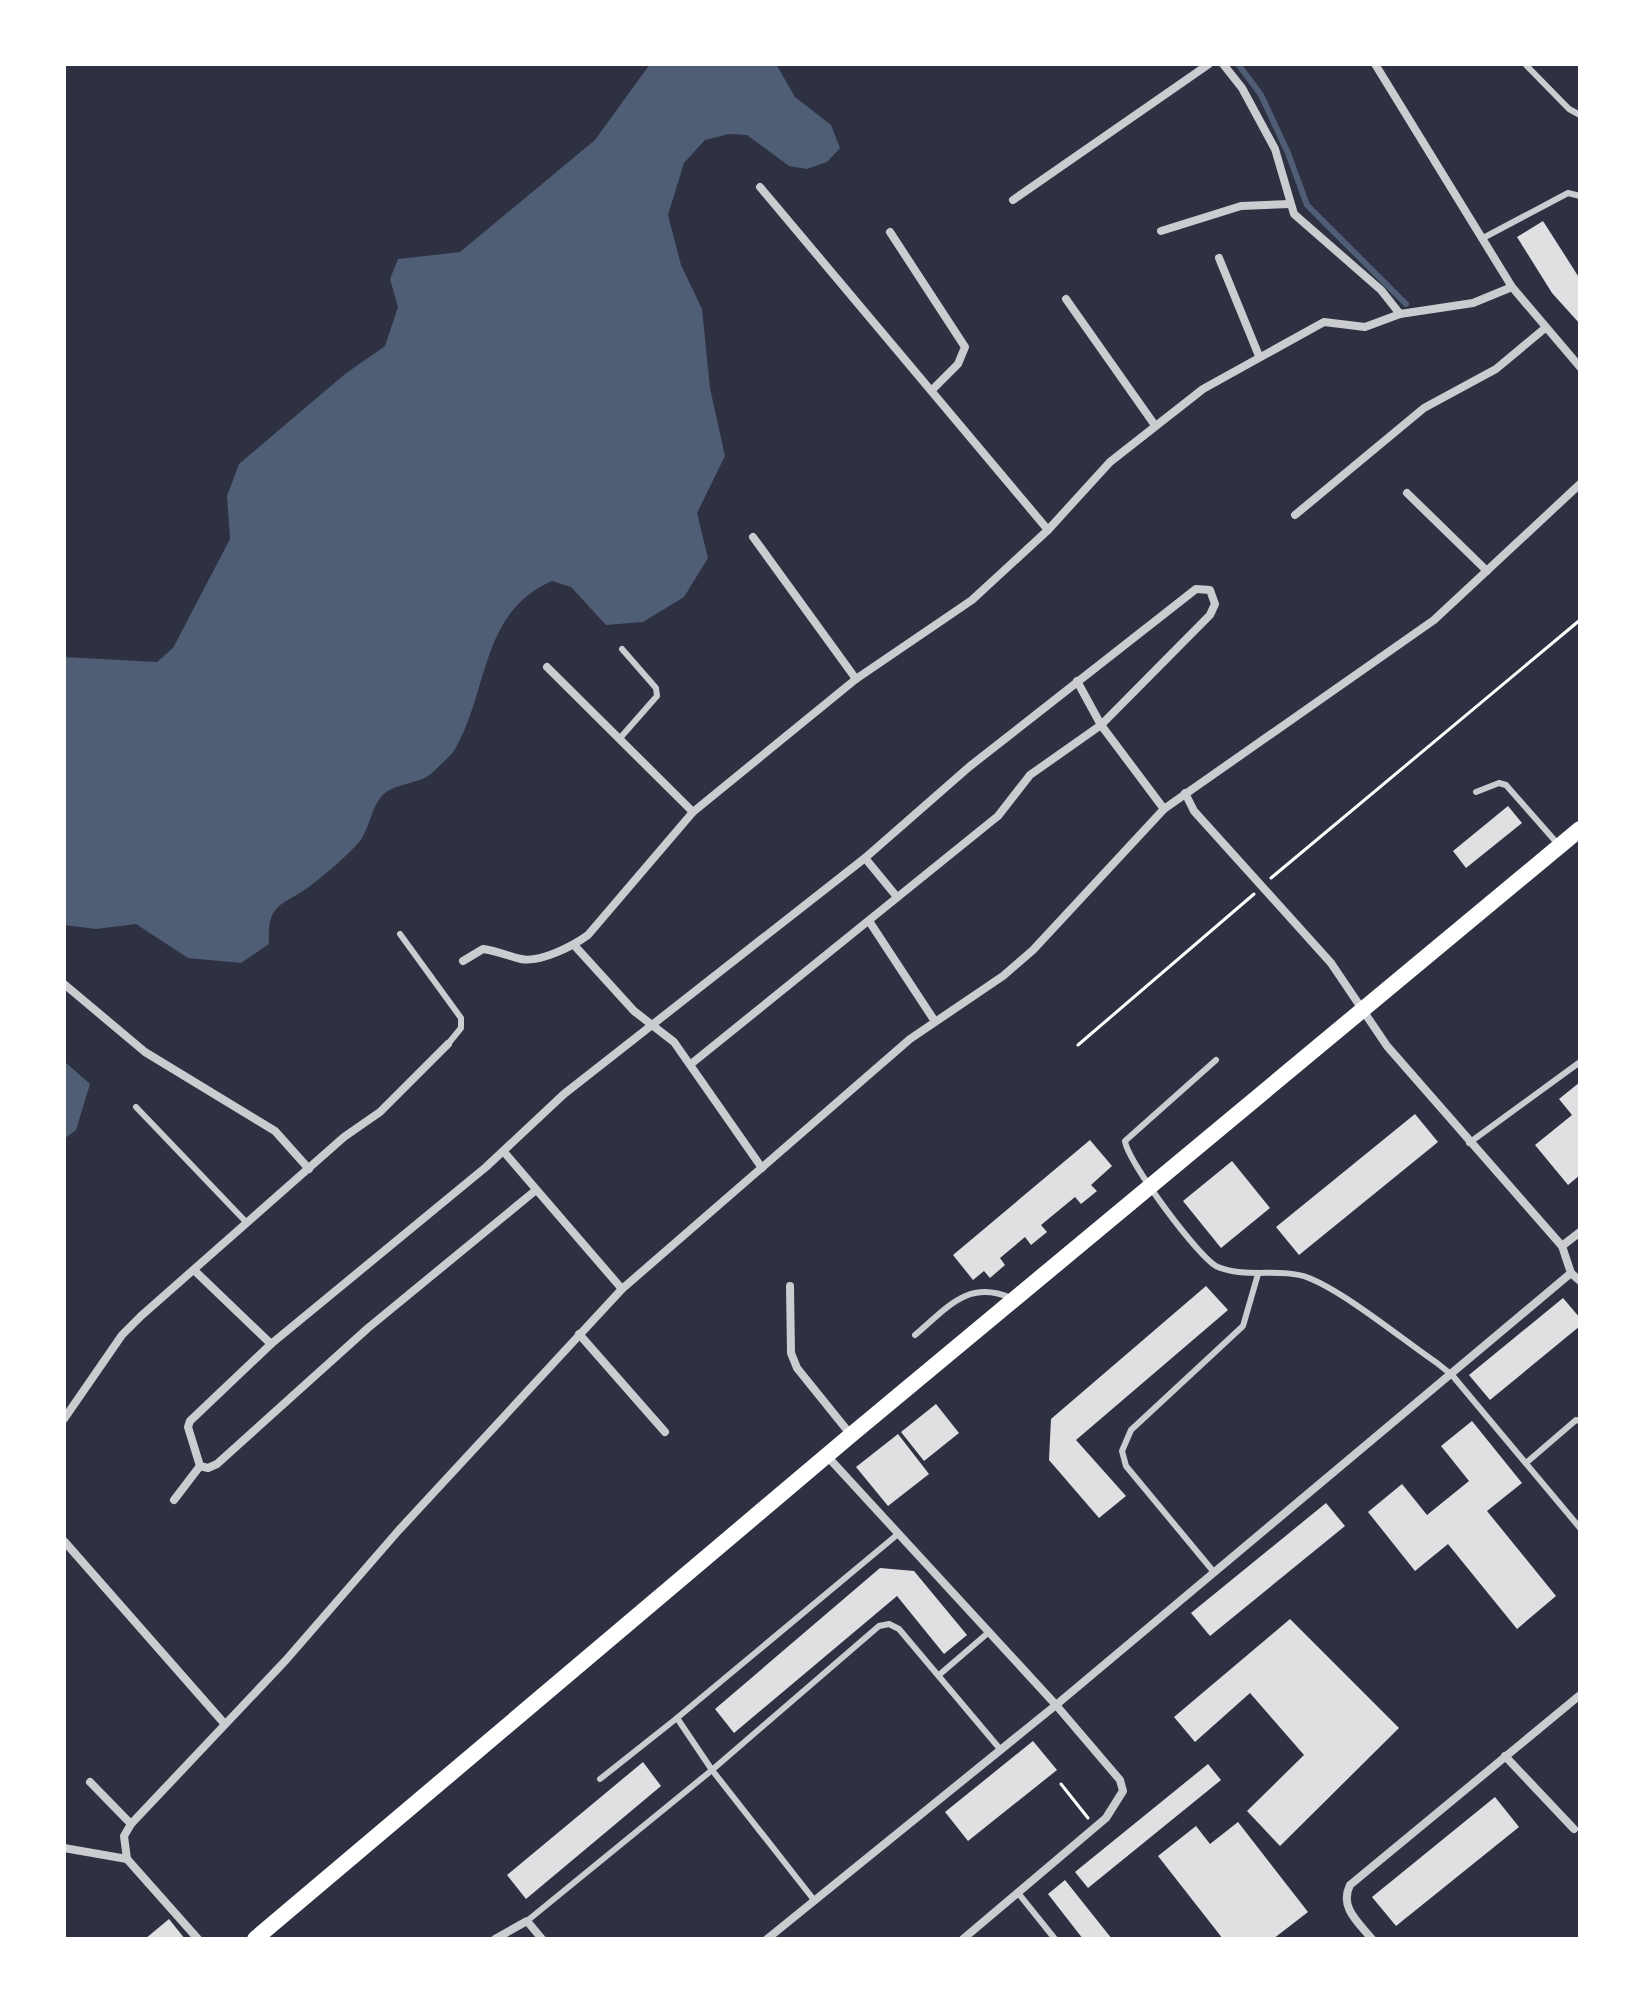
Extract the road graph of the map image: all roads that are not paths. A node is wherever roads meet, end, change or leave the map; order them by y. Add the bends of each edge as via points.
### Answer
1 (1209, 64) edge
2 (1223, 64) edge
3 (1375, 64) edge
4 (1525, 64) edge
5 (1580, 115) edge
6 (760, 187) dead end
7 (1580, 196) edge
8 (1013, 200) dead end
9 (1290, 204) junction
10 (1161, 231) dead end
11 (890, 232) dead end
12 (1485, 237) junction
13 (1219, 258) dead end
14 (1512, 287) junction
15 (1066, 299) dead end
16 (1400, 314) junction
17 (1544, 329) junction
18 (1259, 356) junction
19 (1580, 367) edge
20 (933, 389) junction
21 (1154, 424) junction
22 (1580, 484) edge
23 (1407, 493) dead end
24 (1295, 515) dead end
25 (1048, 530) junction
26 (753, 537) dead end
27 (1487, 571) junction
28 (622, 649) dead end
29 (547, 667) dead end
30 (856, 679) junction
31 (1077, 681) junction
32 (1101, 725) junction
33 (621, 737) junction
34 (1476, 792) dead end
35 (1185, 793) junction
36 (1164, 809) junction
37 (693, 812) junction
38 (1580, 829) edge
39 (1559, 846) junction
40 (865, 858) junction
41 (897, 897) junction
42 (869, 921) junction
43 (400, 934) dead end
44 (574, 945) junction
45 (463, 961) dead end
46 (64, 984) edge
47 (1363, 1009) junction
48 (934, 1020) junction
49 (653, 1025) junction
50 (448, 1044) joint
51 (1216, 1060) dead end
52 (1580, 1062) edge
53 (691, 1064) junction
54 (136, 1107) dead end
55 (1469, 1143) junction
56 (504, 1152) junction
57 (762, 1168) junction
58 (309, 1169) junction
59 (1151, 1186) junction
60 (536, 1190) junction
61 (247, 1223) junction
62 (1580, 1232) edge
63 (1562, 1246) junction
64 (194, 1270) junction
65 (1571, 1273) junction
66 (1258, 1274) junction
67 (1580, 1281) edge
68 (790, 1286) dead end
69 (622, 1289) junction
70 (1015, 1299) junction
71 (579, 1334) junction
72 (915, 1335) dead end
73 (271, 1344) junction
74 (1452, 1375) junction
75 (64, 1419) edge
76 (1580, 1421) edge
77 (665, 1432) dead end
78 (851, 1435) junction
79 (827, 1456) junction
80 (1526, 1463) junction
81 (200, 1466) junction
82 (174, 1500) dead end
83 (1580, 1528) edge
84 (898, 1534) junction
85 (64, 1541) edge
86 (1213, 1571) junction
87 (989, 1632) junction
88 (939, 1675) junction
89 (1580, 1695) edge
90 (1056, 1705) junction
91 (677, 1718) junction
92 (223, 1722) junction
93 (1000, 1749) junction
94 (1505, 1756) junction
95 (712, 1770) junction
96 (600, 1779) dead end
97 (90, 1782) dead end
98 (131, 1824) junction
99 (1574, 1829) dead end
100 (64, 1848) edge
101 (127, 1859) junction
102 (1018, 1893) junction
103 (814, 1900) junction
104 (527, 1921) junction
105 (198, 1939) edge
106 (255, 1939) edge
107 (495, 1939) edge
108 (542, 1939) edge
109 (767, 1939) edge
110 (963, 1939) edge
111 (1055, 1939) edge
112 (1372, 1939) edge

1 - 8 street
2 - 9 street via 1275,149
3 - 12 street
4 - 5 lane
6 - 20 street
7 - 12 lane via 1568,193
9 - 10 street via 1241,206
9 - 16 street via 1294,214 1381,290
11 - 20 street via 965,347 958,364
12 - 14 street
13 - 18 street
14 - 16 street via 1473,303
14 - 17 street
15 - 21 street
16 - 18 street via 1365,327 1324,322
17 - 19 street
17 - 24 street via 1496,369 1424,408
18 - 21 street
20 - 25 street
21 - 25 street via 1102,470
22 - 27 street
23 - 27 street
25 - 30 street via 972,600
26 - 30 street
27 - 35 street via 1434,620
28 - 33 lane via 657,696
29 - 33 street
30 - 37 street
31 - 32 street
31 - 32 street via 1196,589 1204,588 1215,597 1210,615
31 - 40 street
32 - 36 street
32 - 41 street via 1030,775 998,816
33 - 37 street
34 - 39 lane via 1506,785
35 - 36 street
35 - 47 street via 1194,811 1331,963
36 - 48 street via 1033,950
37 - 44 street via 606,916
38 - 39 main road
39 - 47 main road
40 - 41 street
40 - 49 street
41 - 42 street
42 - 48 street
42 - 53 street
43 - 50 lane via 461,1018 461,1028
44 - 45 street via 522,959 483,949
44 - 49 street
46 - 58 street via 145,1052 275,1131
47 - 55 street via 1387,1046
47 - 59 main road
48 - 57 street
49 - 53 street
49 - 56 street via 564,1094
50 - 58 street via 380,1112
51 - 59 lane via 1125,1141
52 - 55 lane
53 - 57 street
54 - 61 lane
55 - 63 street
56 - 60 street
56 - 73 street
57 - 69 street
58 - 61 street
59 - 66 lane via 1208,1262
59 - 70 main road
60 - 69 street
60 - 81 street via 368,1328 217,1464
61 - 64 street
62 - 63 street
63 - 65 street
64 - 73 street
64 - 75 street via 122,1335
65 - 67 street
65 - 74 street
66 - 74 lane via 1309,1278
66 - 86 lane via 1243,1326 1131,1430 1122,1451 1126,1466
68 - 78 street via 791,1353 797,1368
69 - 71 street
70 - 72 lane via 979,1290 963,1296
70 - 78 main road
71 - 77 street
71 - 92 street via 286,1660
73 - 81 street via 190,1421
74 - 80 lane
74 - 86 street
76 - 80 lane
78 - 79 main road
79 - 84 street
79 - 106 main road
80 - 83 lane
81 - 82 street
84 - 87 street
84 - 91 lane
85 - 92 street
86 - 90 street
87 - 88 lane
87 - 90 street
88 - 93 lane
88 - 95 lane via 899,1629 879,1626
89 - 94 street
90 - 93 street
90 - 102 street via 1120,1780 1123,1791 1118,1804 1095,1827
91 - 95 lane
91 - 96 lane
92 - 98 street
93 - 103 street
94 - 99 street
94 - 112 street via 1350,1885 1346,1906
95 - 103 lane
95 - 104 lane
97 - 98 street
98 - 101 street via 124,1836
100 - 101 street
101 - 105 street
102 - 110 street
102 - 111 lane
103 - 109 street
104 - 107 street
104 - 108 street

